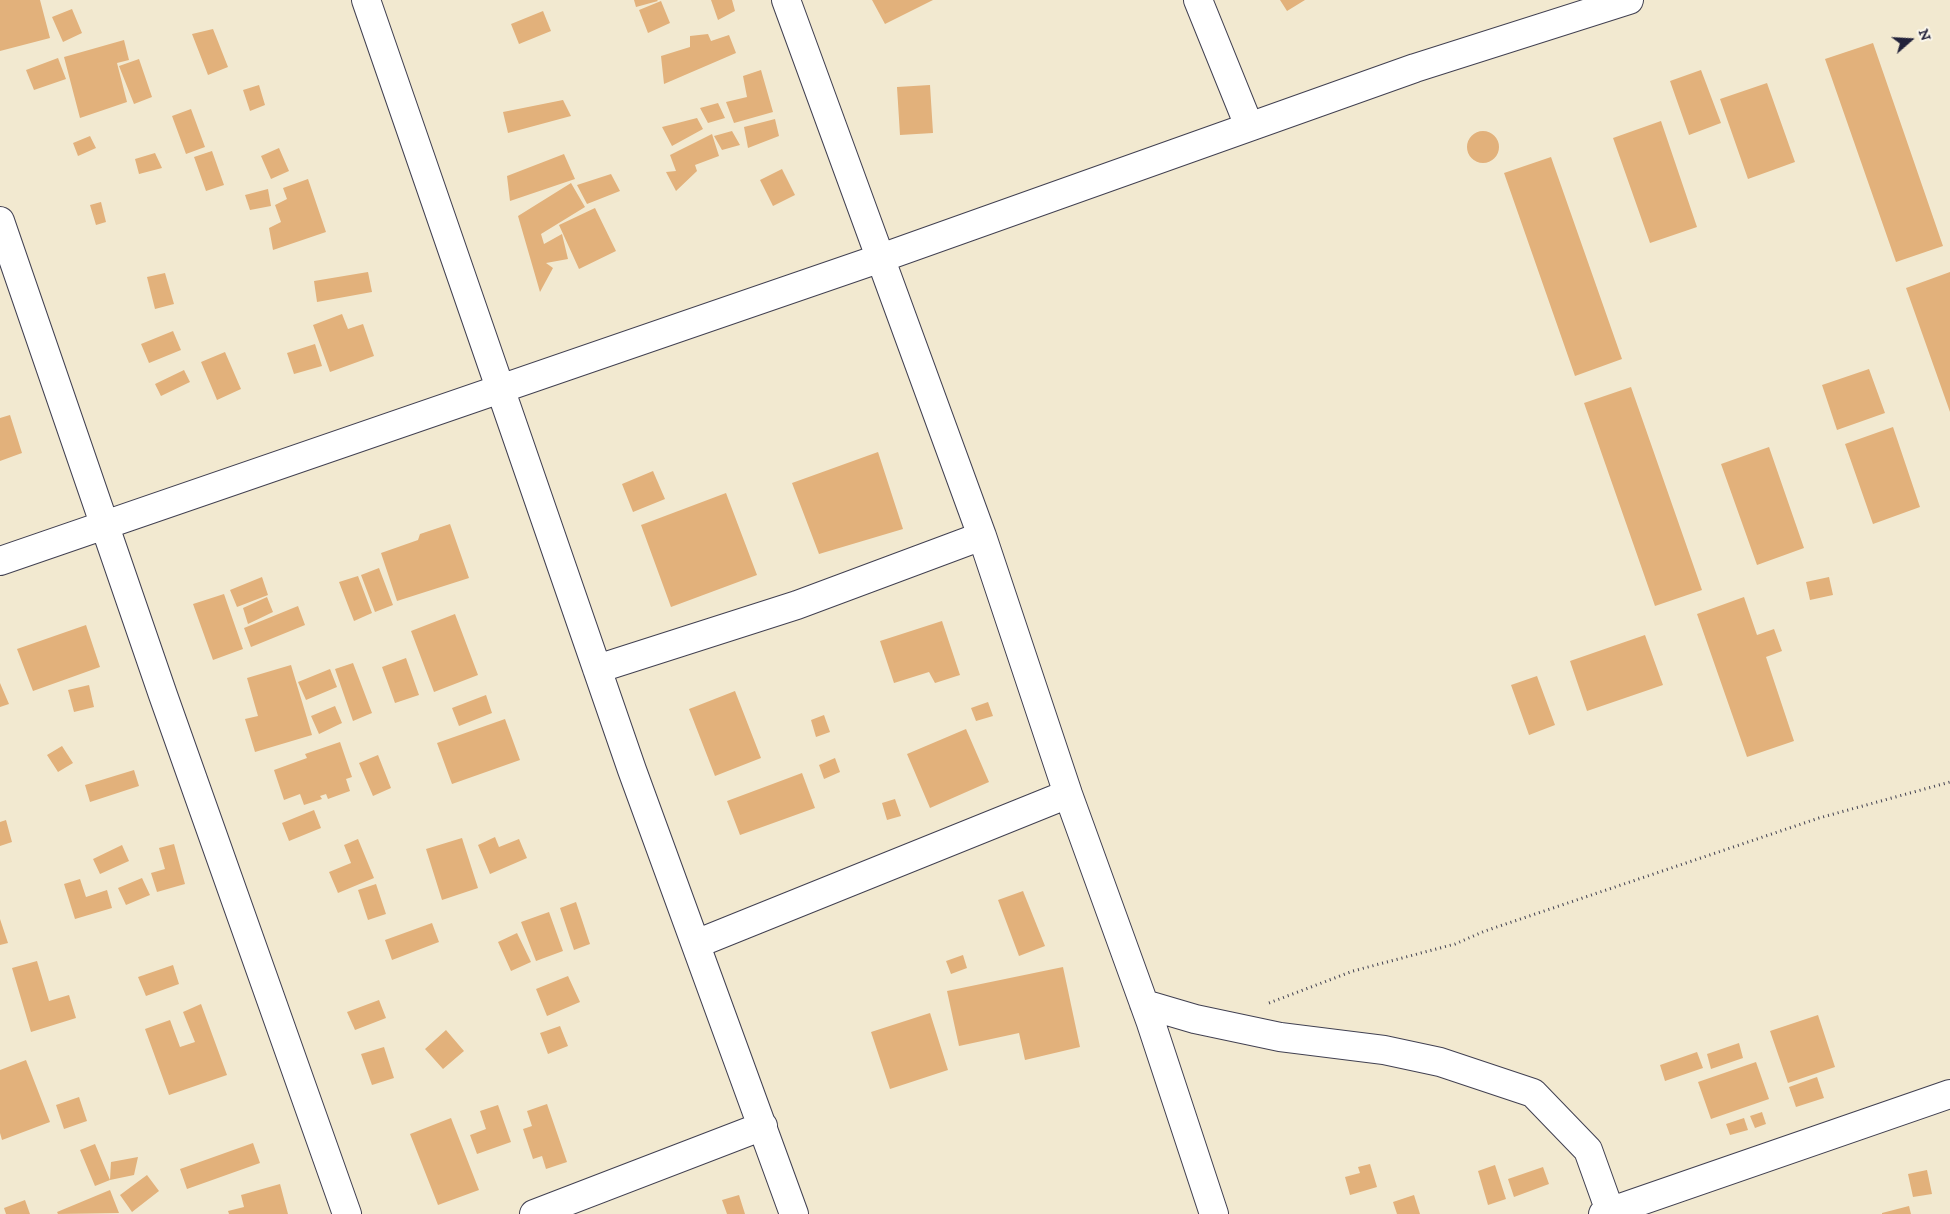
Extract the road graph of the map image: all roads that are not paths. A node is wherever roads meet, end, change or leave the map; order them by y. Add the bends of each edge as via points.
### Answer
1 (366, 0) edge
2 (786, 0) edge
3 (1198, 0) edge
4 (1629, 0) edge
5 (1578, 8) edge
6 (1249, 126) junction
7 (0, 221) edge
8 (881, 258) junction
9 (502, 388) junction
10 (106, 524) junction
11 (982, 536) junction
12 (0, 561) edge
13 (597, 669) junction
14 (1068, 794) junction
15 (696, 944) junction
16 (1144, 1004) junction
17 (1950, 1094) edge
18 (764, 1126) junction
19 (1608, 1213) edge
20 (347, 1214) edge
21 (534, 1214) edge
22 (794, 1214) edge
23 (1214, 1214) edge

1 - 9 street
2 - 8 street
3 - 6 street
4 - 5 street
5 - 6 street
6 - 8 street
7 - 10 street
8 - 9 street
8 - 11 street
9 - 10 street
9 - 13 street
10 - 12 street
10 - 20 street via 163,695
11 - 13 street via 797,605
11 - 14 street
13 - 15 street
14 - 15 street
14 - 16 street
15 - 18 street
16 - 19 street via 1195,1020 1280,1037 1384,1050 1440,1062 1534,1093 1588,1150
16 - 23 street
17 - 19 street
18 - 21 street
18 - 22 street

